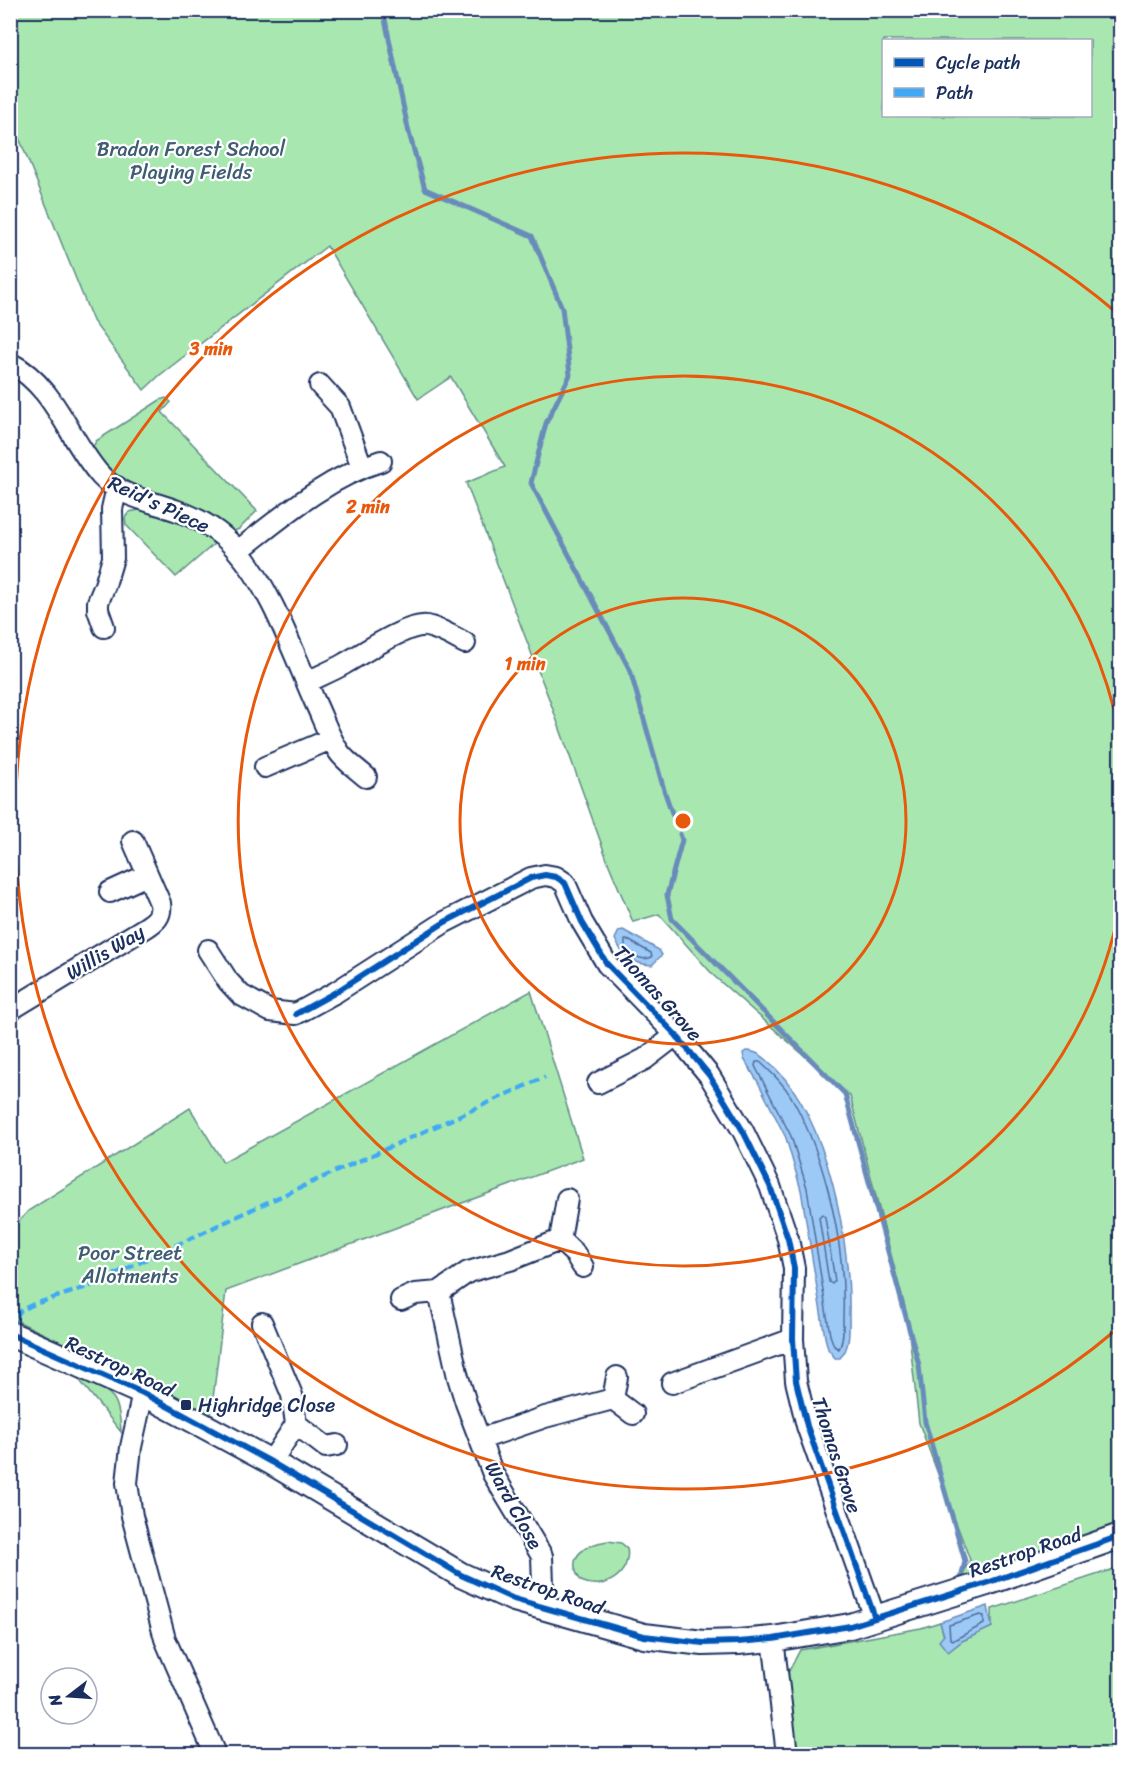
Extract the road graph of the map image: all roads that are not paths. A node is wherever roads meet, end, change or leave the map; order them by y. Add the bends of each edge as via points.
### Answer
1 (10, 363) edge
2 (320, 385) dead end
3 (381, 461) dead end
4 (362, 467) junction
5 (117, 488) junction
6 (238, 551) junction
7 (104, 627) dead end
8 (465, 643) dead end
9 (307, 682) junction
10 (331, 739) junction
11 (266, 768) dead end
12 (366, 777) dead end
13 (133, 842) dead end
14 (147, 875) junction
15 (110, 892) dead end
16 (208, 950) dead end
17 (10, 1010) edge
18 (676, 1035) junction
19 (598, 1083) dead end
20 (567, 1199) dead end
21 (560, 1240) junction
22 (583, 1267) dead end
23 (439, 1292) junction
24 (401, 1300) dead end
25 (262, 1323) dead end
26 (10, 1334) edge
27 (793, 1339) junction
28 (617, 1377) dead end
29 (672, 1383) dead end
30 (143, 1393) junction
31 (613, 1399) junction
32 (633, 1414) dead end
33 (296, 1424) junction
34 (481, 1439) junction
35 (337, 1445) dead end
36 (271, 1462) junction
37 (1120, 1536) edge
38 (537, 1606) junction
39 (876, 1618) junction
40 (773, 1639) junction
41 (215, 1755) edge
42 (787, 1755) edge

1 - 5 street, Reid's Piece via 39,384 92,464
2 - 4 street via 340,406
3 - 4 street
4 - 6 street via 314,494
5 - 6 street, Reid's Piece via 191,516
5 - 7 street via 112,509 113,558 98,602
6 - 9 street, Reid's Piece via 271,603
8 - 9 street via 436,629 418,627 388,638
9 - 10 street, Reid's Piece
10 - 11 street
10 - 12 street, Reid's Piece via 340,754
13 - 14 street, Willis Way
14 - 15 street
14 - 17 street, Willis Way via 160,903 155,921
16 - 18 street, Thomas Grove via 241,995 270,1011 296,1014 445,922 531,878 556,877 565,883 607,964
18 - 19 street via 645,1059
18 - 27 street, Thomas Grove via 709,1075 770,1186 794,1268
20 - 21 street
21 - 22 street
21 - 23 street via 468,1272
23 - 24 street
23 - 34 street, Ward Close via 461,1389
25 - 33 street via 291,1395
26 - 30 street, Restrop Road
27 - 29 street
27 - 39 street, Thomas Grove via 796,1381 807,1426
28 - 31 street
30 - 36 street, Restrop Road
30 - 41 street via 127,1483 132,1516 165,1639
31 - 32 street
31 - 34 street, Ward Close
33 - 35 street via 326,1447
33 - 36 street
34 - 38 street, Ward Close via 493,1474 542,1556 543,1585
36 - 38 street, Restrop Road via 461,1575
37 - 39 street, Restrop Road
38 - 40 street, Restrop Road via 675,1641
39 - 40 street, Restrop Road
40 - 42 street

